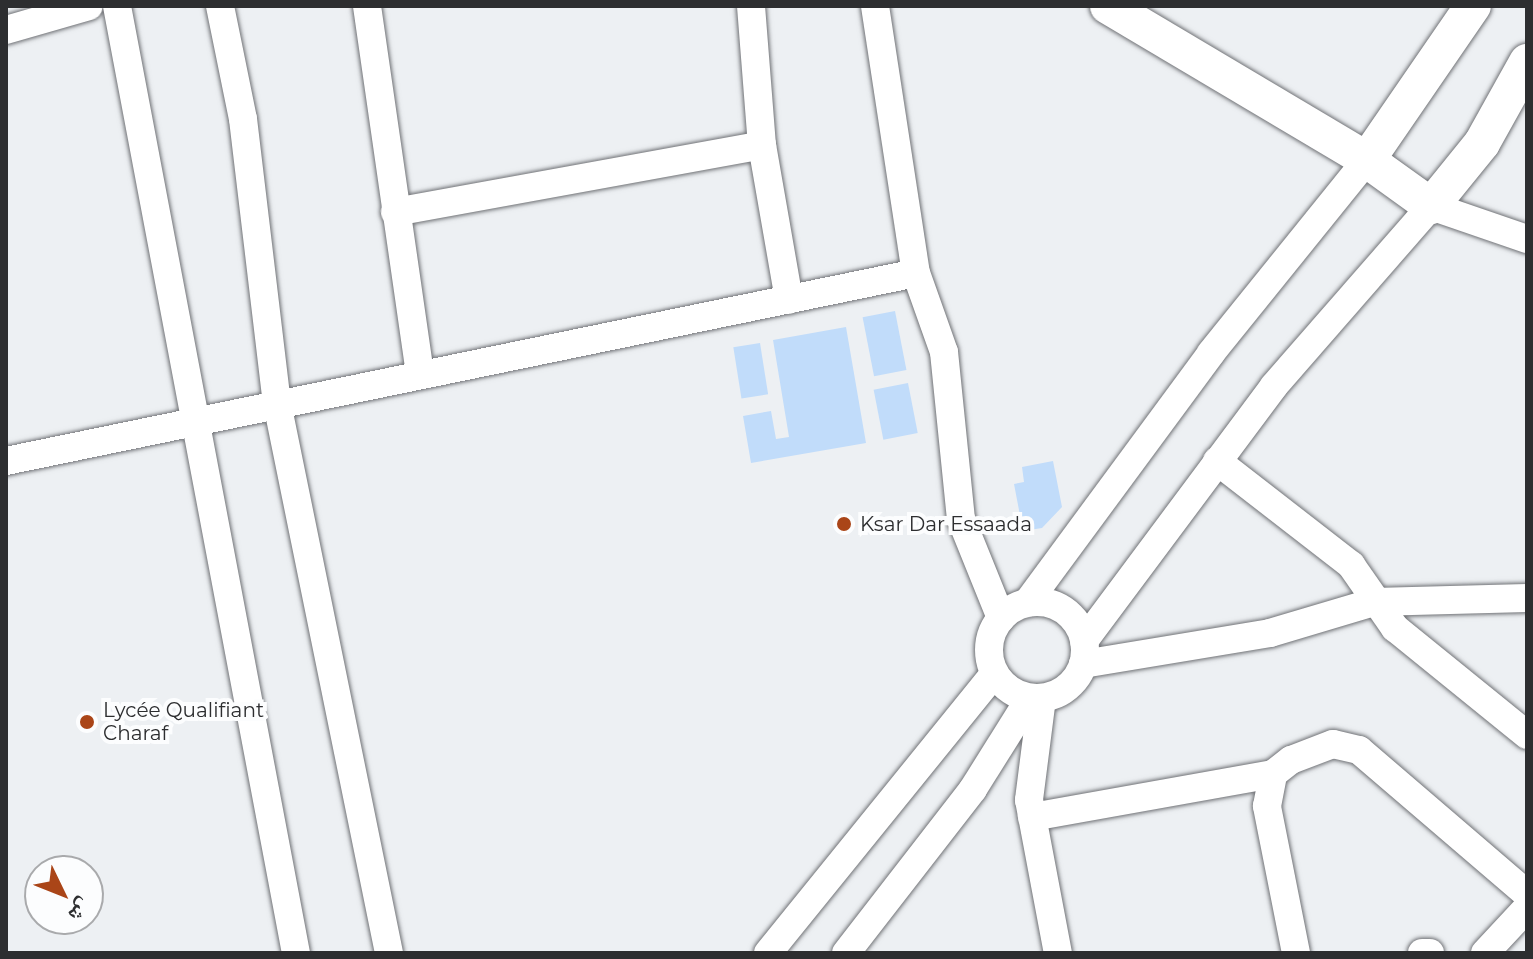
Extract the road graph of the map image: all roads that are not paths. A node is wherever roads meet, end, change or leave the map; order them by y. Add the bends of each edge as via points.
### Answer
1 (89, 6) edge
2 (117, 6) edge
3 (220, 6) edge
4 (367, 6) edge
5 (751, 6) edge
6 (875, 6) edge
7 (1108, 6) edge
8 (1473, 6) edge
9 (6, 30) edge
10 (1527, 62) edge
11 (762, 145) junction
12 (1367, 160) junction
13 (1431, 206) junction
14 (395, 212) junction
15 (1527, 239) edge
16 (916, 273) junction
17 (789, 300) junction
18 (420, 374) junction
19 (277, 403) junction
20 (192, 421) junction
21 (6, 461) edge
22 (1217, 461) junction
23 (1527, 598) edge
24 (1374, 602) junction
25 (1027, 603) junction
26 (1001, 618) junction
27 (1084, 653) junction
28 (994, 674) junction
29 (1036, 698) junction
30 (1527, 735) edge
31 (1273, 774) junction
32 (1032, 817) junction
33 (1527, 894) edge
34 (1527, 908) edge
35 (296, 953) edge
36 (389, 953) edge
37 (768, 953) edge
38 (846, 953) edge
39 (1058, 953) edge
40 (1296, 953) edge
41 (1422, 953) edge
42 (1430, 953) edge
43 (1485, 953) edge

1 - 9 street
2 - 20 street
3 - 19 street via 243,119
4 - 14 street
5 - 11 street
6 - 16 street
7 - 12 street
8 - 12 street
10 - 13 street via 1482,143
11 - 14 street
11 - 17 street
12 - 13 street
12 - 25 street via 1211,353
13 - 15 street
13 - 22 street via 1321,330
14 - 18 street via 404,241
16 - 17 street
16 - 26 street via 944,352 961,519
17 - 18 street
18 - 19 street
19 - 20 street
19 - 36 street
20 - 21 street
20 - 35 street
22 - 24 street via 1351,565
22 - 27 street
23 - 24 street
24 - 27 street via 1257,635
24 - 30 street via 1395,628
25 - 26 street
25 - 27 street via 1059,607 1075,621
26 - 28 street via 989,645
27 - 29 street via 1063,691
28 - 29 street via 1009,690
28 - 37 street
29 - 32 street via 1028,775
29 - 38 street
31 - 32 street
31 - 33 street via 1291,760 1333,744 1359,750
31 - 40 street via 1268,817
32 - 39 street
34 - 43 street
41 - 42 street

